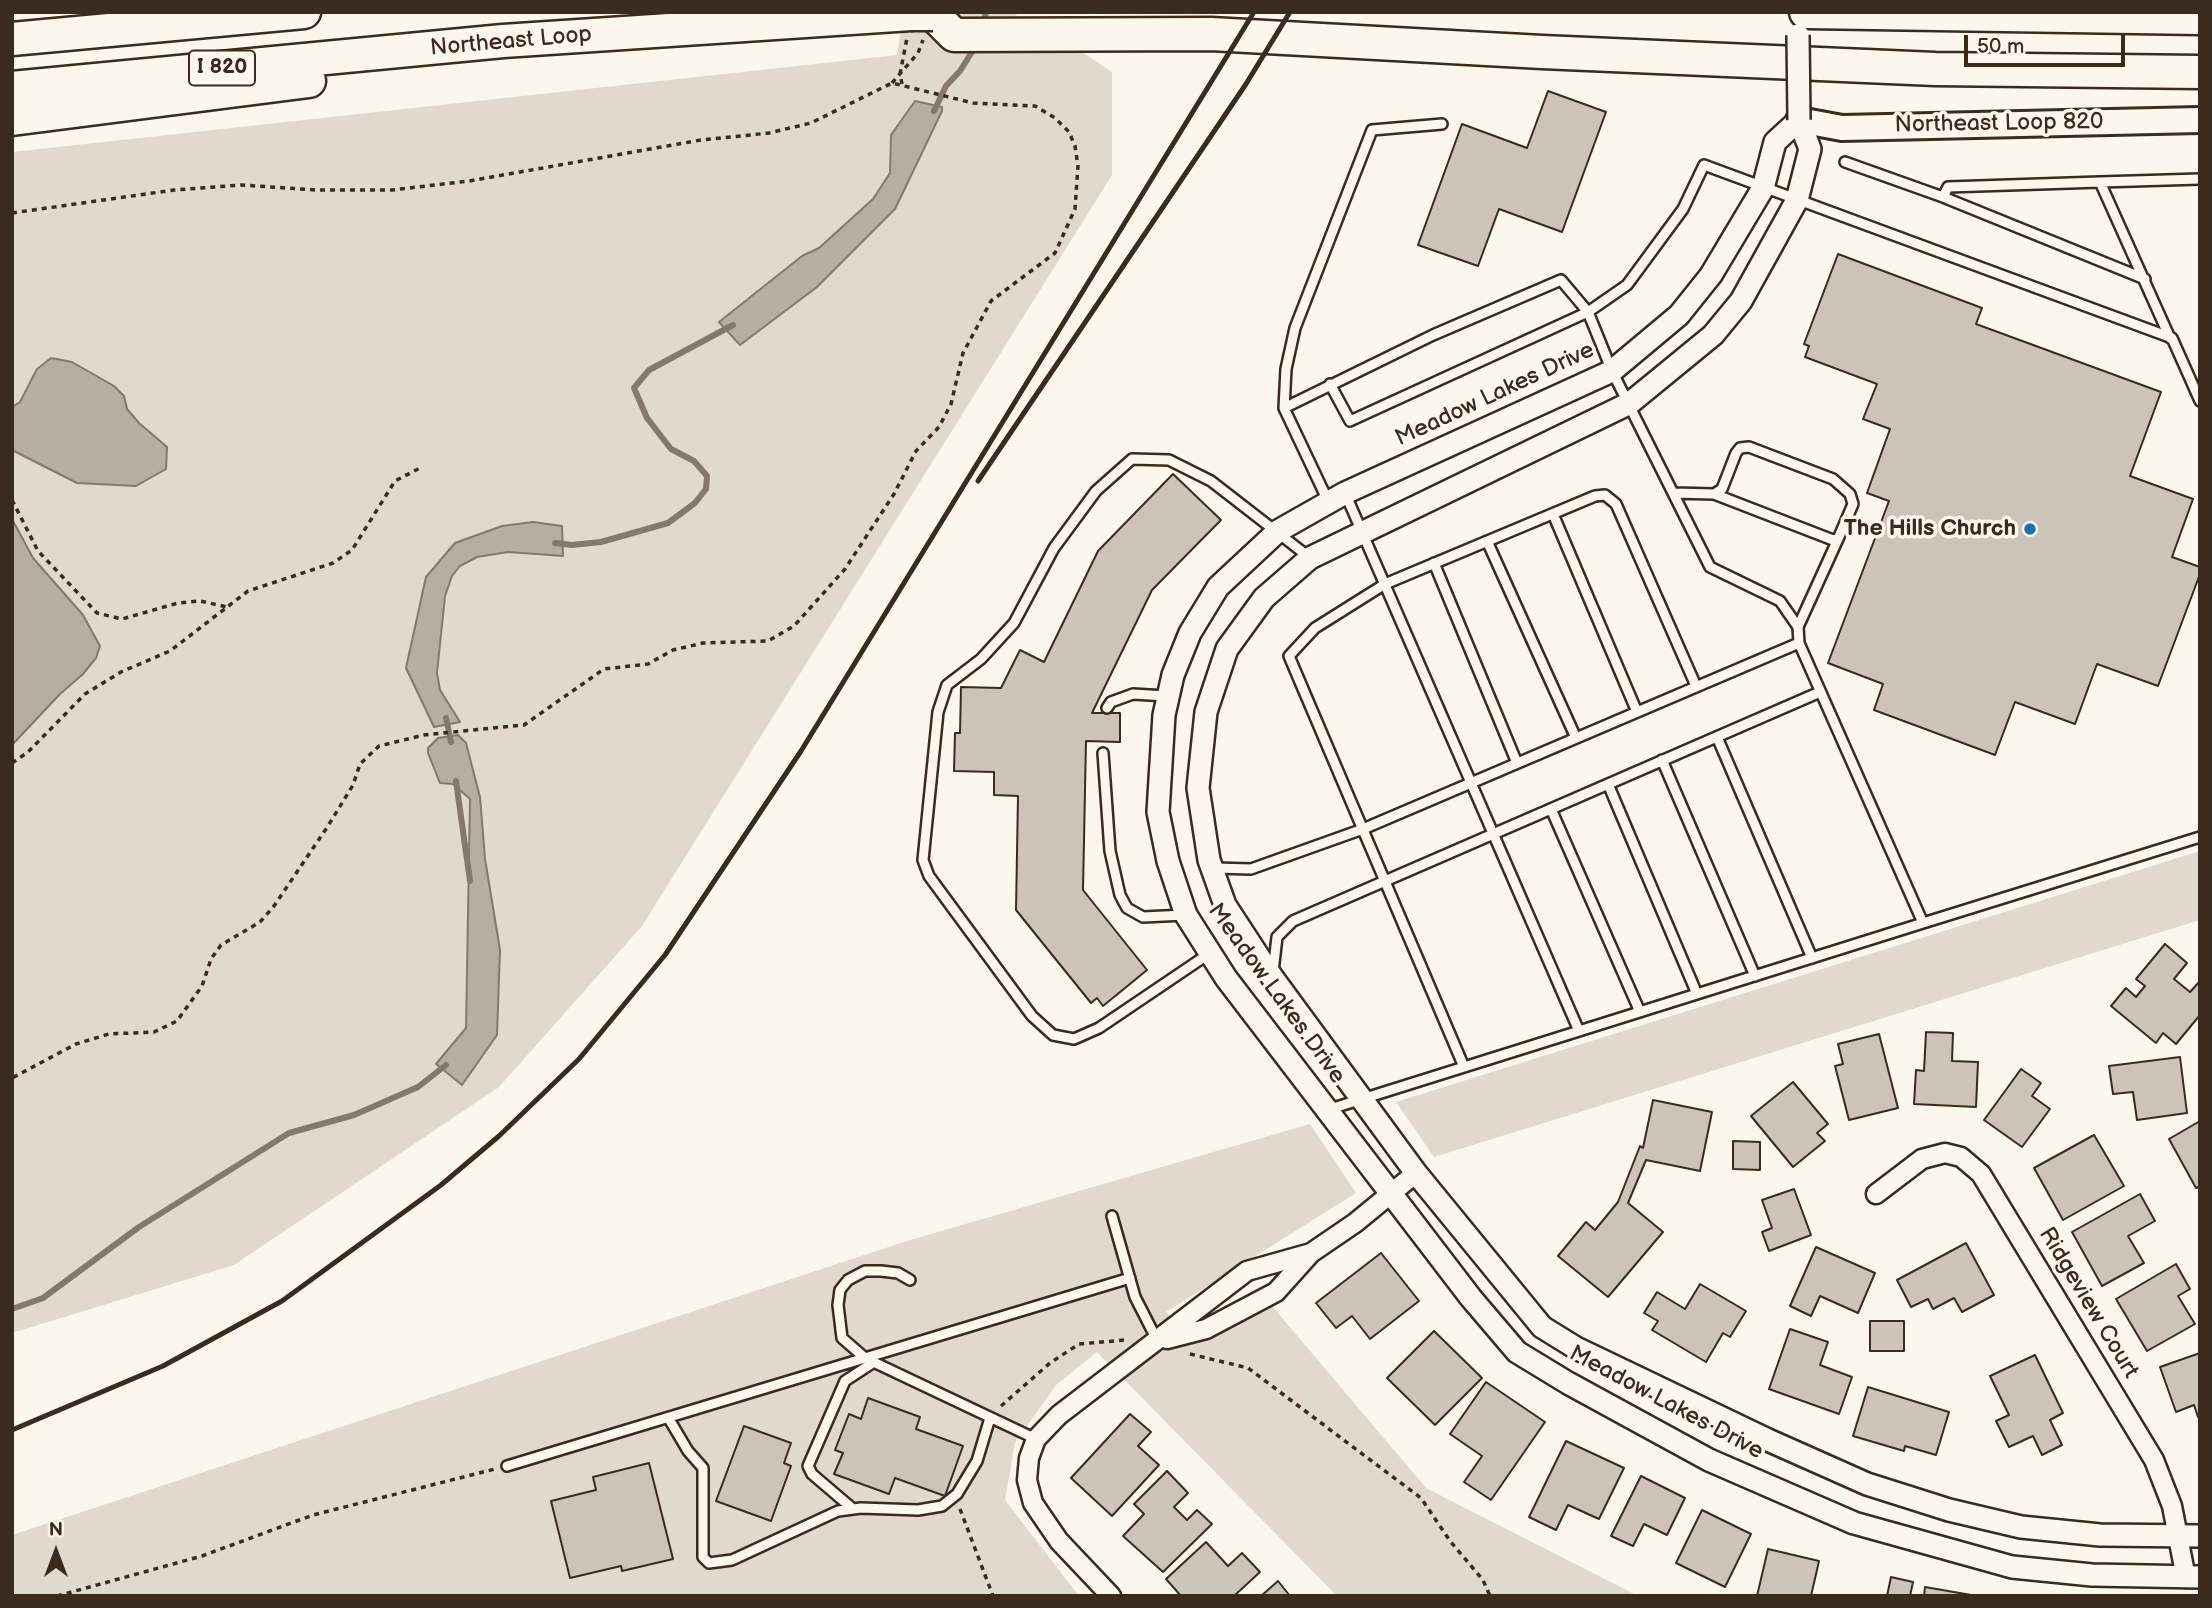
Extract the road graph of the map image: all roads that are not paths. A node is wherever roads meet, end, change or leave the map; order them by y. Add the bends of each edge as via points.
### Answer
1 (304, 12) edge
2 (1012, 12) edge
3 (1797, 12) edge
4 (1806, 12) edge
5 (2200, 18) edge
6 (920, 24) edge
7 (12, 39) edge
8 (433, 48) junction
9 (2200, 72) edge
10 (12, 88) edge
11 (12, 119) edge
12 (1798, 120) junction
13 (2200, 120) edge
14 (1442, 124) dead end
15 (1845, 162) dead end
16 (2200, 179) edge
17 (2100, 182) junction
18 (1763, 188) junction
19 (1943, 197) junction
20 (1797, 200) junction
21 (2145, 279) junction
22 (1588, 312) junction
23 (2170, 338) junction
24 (1612, 371) junction
25 (1330, 384) junction
26 (2200, 401) edge
27 (1630, 403) junction
28 (1284, 408) junction
29 (1674, 493) junction
30 (1714, 495) junction
31 (1337, 498) junction
32 (1553, 514) junction
33 (1278, 531) junction
34 (1363, 533) junction
35 (1838, 539) junction
36 (1487, 541) junction
37 (1310, 558) junction
38 (1434, 563) junction
39 (1385, 584) junction
40 (1798, 627) junction
41 (1798, 643) junction
42 (1696, 686) junction
43 (1821, 692) junction
44 (1168, 696) junction
45 (1107, 708) dead end
46 (1637, 712) junction
47 (1717, 737) junction
48 (1576, 738) junction
49 (1103, 752) dead end
50 (1662, 760) junction
51 (1517, 763) junction
52 (1471, 783) junction
53 (1608, 784) junction
54 (1551, 809) junction
55 (1363, 829) junction
56 (1493, 834) junction
57 (2200, 837) edge
58 (1212, 868) junction
59 (1385, 881) junction
60 (1186, 915) junction
61 (1923, 923) junction
62 (1210, 953) junction
63 (1812, 958) junction
64 (1755, 976) junction
65 (1272, 977) junction
66 (1696, 994) junction
67 (1640, 1012) junction
68 (1579, 1031) junction
69 (1464, 1067) junction
70 (1361, 1098) junction
71 (1326, 1110) junction
72 (1416, 1173) junction
73 (1391, 1194) junction
74 (1876, 1194) dead end
75 (1112, 1216) dead end
76 (1311, 1253) junction
77 (1130, 1278) junction
78 (910, 1280) dead end
79 (1157, 1342) junction
80 (870, 1360) junction
81 (990, 1418) junction
82 (669, 1419) junction
83 (1036, 1439) junction
84 (507, 1466) road end
85 (853, 1509) junction
86 (2189, 1537) edge
87 (2193, 1577) edge
88 (1111, 1596) edge

1 - 7 highway
2 - 6 highway, Northeast Loop / I 820
3 - 12 street, bridge
4 - 5 highway
6 - 8 highway, Northeast Loop / I 820 via 503,41
6 - 9 highway via 954,35 1211,34 1935,69
8 - 10 highway, Northeast Loop / I 820
8 - 11 highway via 393,70
12 - 13 main road, Northeast Loop 820 via 1842,128
12 - 18 street, Meadow Lakes Drive via 1775,142
12 - 20 street, Meadow Lakes Drive via 1810,149
14 - 28 lane via 1372,130 1295,328
15 - 19 lane
16 - 17 lane
17 - 19 lane via 1948,187
17 - 21 lane
18 - 20 lane
18 - 22 lane via 1704,165 1683,209 1628,285
18 - 24 street, Meadow Lakes Drive via 1711,275 1679,315
19 - 21 lane
20 - 23 lane
20 - 27 street, Meadow Lakes Drive via 1741,301 1713,335
21 - 23 lane
22 - 24 lane
22 - 25 lane via 1561,280
22 - 25 lane via 1350,421
23 - 26 lane
24 - 27 lane
24 - 31 street, Meadow Lakes Drive
25 - 28 lane
27 - 29 lane
27 - 34 street, Meadow Lakes Drive
28 - 31 lane
29 - 30 lane
29 - 40 lane via 1710,567 1780,601
30 - 35 lane
30 - 35 lane via 1722,489 1736,453 1749,447 1842,484 1853,504
31 - 33 street, Meadow Lakes Drive
31 - 34 lane
32 - 36 lane
32 - 42 lane via 1595,496 1612,498
32 - 46 lane
33 - 37 lane
33 - 44 street, Meadow Lakes Drive via 1218,587 1190,634
33 - 62 lane via 1211,481 1169,460 1132,459 1096,491 1054,548 1014,623 981,659 947,685 938,712 923,860 929,876 1032,1016 1053,1035 1074,1039 1099,1028
34 - 37 street, Meadow Lakes Drive
34 - 39 lane
35 - 40 lane
36 - 38 lane
36 - 48 lane
37 - 58 street, Meadow Lakes Drive via 1264,598 1227,649 1207,707 1198,788
38 - 39 lane
38 - 51 lane
39 - 52 lane
39 - 55 lane via 1315,628 1289,656
40 - 41 lane
41 - 42 lane
41 - 43 lane
42 - 46 lane
43 - 47 lane
43 - 61 lane
44 - 45 lane via 1133,694
44 - 60 street, Meadow Lakes Drive via 1158,811
46 - 48 lane
47 - 50 lane
47 - 63 lane
48 - 51 lane
49 - 60 lane via 1110,851 1120,895 1127,908 1143,917
50 - 53 lane
50 - 64 lane
51 - 52 lane
52 - 55 lane
52 - 56 lane
53 - 54 lane
53 - 66 lane
54 - 56 lane
54 - 67 lane
55 - 58 lane via 1251,869
55 - 59 lane
56 - 59 lane
56 - 68 lane
57 - 61 lane
58 - 65 street, Meadow Lakes Drive via 1224,905
59 - 65 lane via 1293,921 1277,937
59 - 69 lane
60 - 62 street, Meadow Lakes Drive
61 - 63 lane
62 - 71 street, Meadow Lakes Drive
63 - 64 lane
64 - 66 lane
65 - 70 street, Meadow Lakes Drive
66 - 67 lane
67 - 68 lane
68 - 69 lane
69 - 70 lane
70 - 71 lane
70 - 72 street, Meadow Lakes Drive
71 - 73 street, Meadow Lakes Drive
72 - 73 street
72 - 86 street, Meadow Lakes Drive via 1542,1327 1684,1401 1867,1484 1949,1510 2021,1527
73 - 76 street
73 - 87 street, Meadow Lakes Drive via 1517,1352 1709,1460 1854,1523 2012,1567 2092,1575
74 - 86 street, Ridgeview Court via 1922,1159 1945,1153 1961,1157 1981,1174 2154,1460
75 - 77 lane
76 - 79 street via 1247,1272
76 - 79 street via 1276,1292 1206,1329
77 - 79 lane
77 - 80 lane
78 - 80 lane via 898,1273 865,1271 839,1290 842,1338
79 - 83 street via 1059,1415
80 - 81 lane
80 - 82 lane
80 - 85 lane via 845,1381 808,1466
81 - 83 lane
81 - 85 lane via 977,1461 957,1494 942,1506
82 - 84 lane
82 - 85 lane via 703,1468 703,1557 709,1563 732,1560 838,1511
83 - 88 street via 1028,1458 1033,1503 1059,1541
86 - 87 street, Ridgeview Court

